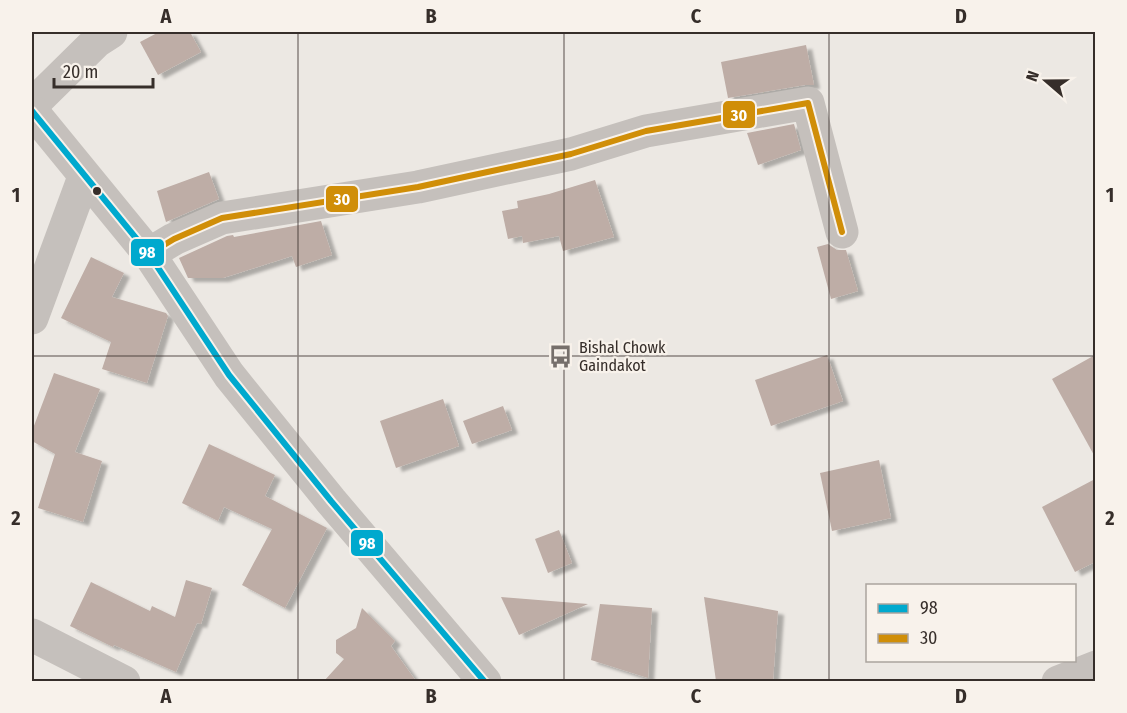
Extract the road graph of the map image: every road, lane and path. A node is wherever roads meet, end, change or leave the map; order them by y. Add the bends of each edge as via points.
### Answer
1 (111, 32) edge
2 (32, 105) edge
3 (32, 111) edge
4 (84, 177) junction
5 (842, 232) dead end
6 (149, 254) junction
7 (32, 318) edge
8 (32, 635) edge
9 (1095, 667) edge
10 (124, 681) edge
11 (485, 681) edge
12 (1058, 681) edge

1 - 2 street
3 - 4 street
4 - 6 street
4 - 7 street
5 - 6 street via 808,103 646,131 572,154 418,187 222,218
6 - 11 street via 229,375
8 - 10 street
9 - 12 street

